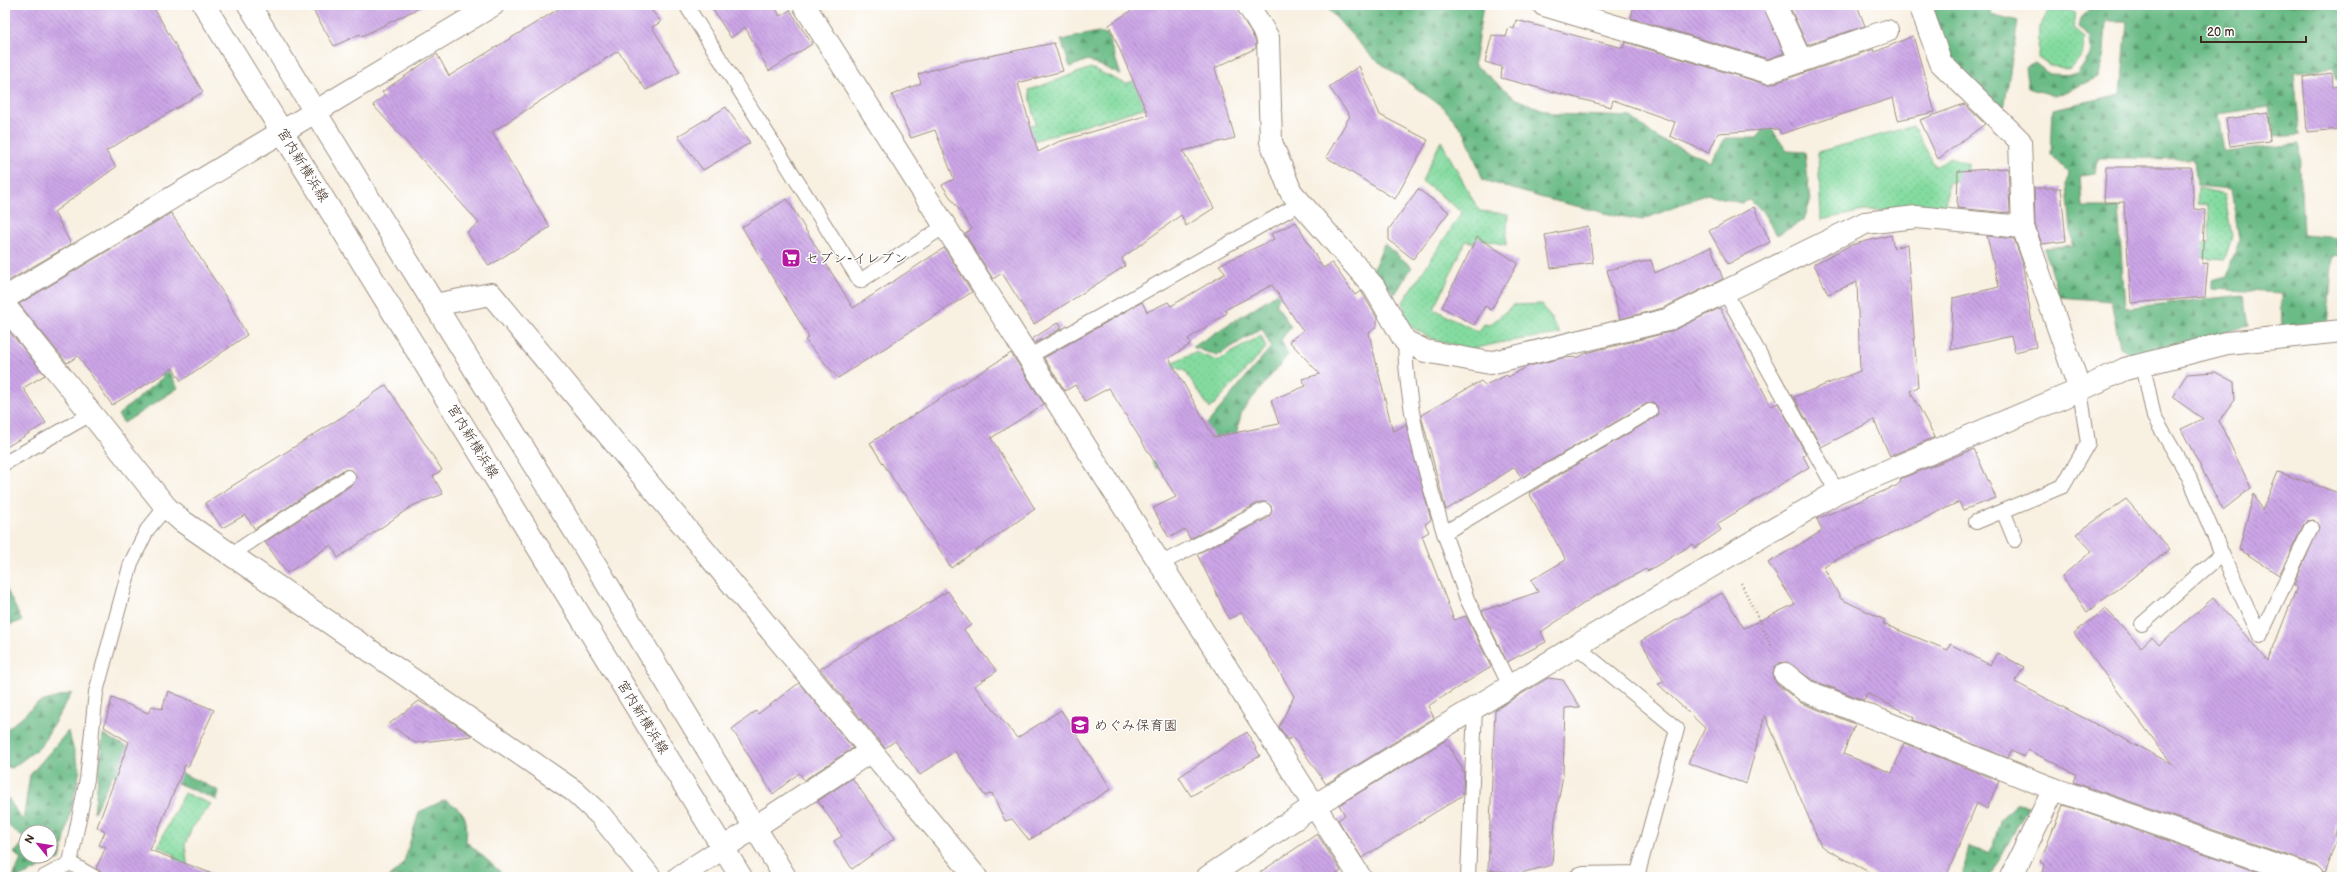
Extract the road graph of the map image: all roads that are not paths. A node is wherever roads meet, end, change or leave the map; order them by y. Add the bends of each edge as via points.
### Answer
1 (204, 5) edge
2 (248, 5) edge
3 (493, 5) edge
4 (686, 5) edge
5 (804, 5) edge
6 (1248, 5) edge
7 (1544, 5) edge
8 (1775, 5) edge
9 (1920, 5) edge
10 (1886, 31) dead end
11 (1801, 61) junction
12 (314, 111) junction
13 (282, 131) junction
14 (1301, 203) junction
15 (946, 226) junction
16 (2023, 227) junction
17 (1725, 292) junction
18 (5, 298) edge
19 (434, 305) junction
20 (5, 306) edge
21 (2342, 331) edge
22 (1405, 341) junction
23 (1028, 357) junction
24 (2143, 365) junction
25 (2080, 390) junction
26 (1650, 411) dead end
27 (91, 414) junction
28 (5, 463) edge
29 (348, 477) dead end
30 (1836, 492) junction
31 (166, 507) junction
32 (1264, 510) dead end
33 (2003, 511) junction
34 (1976, 522) dead end
35 (2311, 528) dead end
36 (1444, 533) junction
37 (2015, 540) dead end
38 (232, 554) junction
39 (2222, 554) junction
40 (1160, 564) junction
41 (2142, 624) dead end
42 (1576, 646) junction
43 (1785, 674) road end
44 (1510, 686) junction
45 (1475, 708) junction
46 (871, 751) junction
47 (2054, 789) junction
48 (1314, 806) junction
49 (755, 828) junction
50 (723, 848) junction
51 (70, 863) junction
52 (44, 877) edge
53 (94, 877) edge
54 (650, 877) edge
55 (679, 877) edge
56 (741, 877) edge
57 (785, 877) edge
58 (976, 877) edge
59 (1208, 877) edge
60 (1360, 877) edge
61 (1468, 877) edge
62 (1576, 877) edge
63 (2011, 877) edge
64 (2312, 877) edge

1 - 13 street, 宮内新横浜線
2 - 12 street
3 - 12 street
4 - 15 lane via 860,281
5 - 15 street
6 - 14 street via 1268,38 1271,142 1291,192
7 - 11 street via 1768,72
8 - 11 street
9 - 16 street via 1941,64 2020,141
10 - 11 street
12 - 13 street
12 - 19 street
13 - 18 street
13 - 50 street, 宮内新横浜線
14 - 22 street via 1374,287
14 - 23 lane
15 - 23 street
16 - 17 street via 1916,217 1865,223
16 - 25 street
17 - 22 street via 1667,320 1490,363 1425,351
17 - 30 lane
19 - 46 street via 491,294
19 - 49 street
20 - 27 street
21 - 24 street via 2227,343
22 - 36 lane via 1406,378 1417,443
23 - 40 street
24 - 25 street via 2125,369
24 - 39 lane via 2154,416 2189,477
25 - 30 street
25 - 33 lane via 2088,443 2063,486
26 - 36 lane
27 - 28 lane
27 - 31 street
29 - 38 lane
30 - 42 street
31 - 38 street via 182,521
31 - 51 lane via 147,530 131,563 96,692 87,779
32 - 40 lane
33 - 34 lane
33 - 37 lane
35 - 39 lane via 2260,636
36 - 44 lane via 1468,599
38 - 54 street via 574,791 601,816
39 - 41 lane
40 - 48 street
42 - 44 street
42 - 62 lane via 1677,729 1638,873 1580,874
43 - 47 street via 1806,691
44 - 45 street
45 - 48 street
45 - 61 lane
46 - 49 street
46 - 58 street
47 - 63 street
47 - 64 street
48 - 59 street
48 - 60 street
49 - 50 street
49 - 57 street
50 - 55 street
50 - 56 street, 宮内新横浜線
51 - 52 lane
51 - 53 lane

